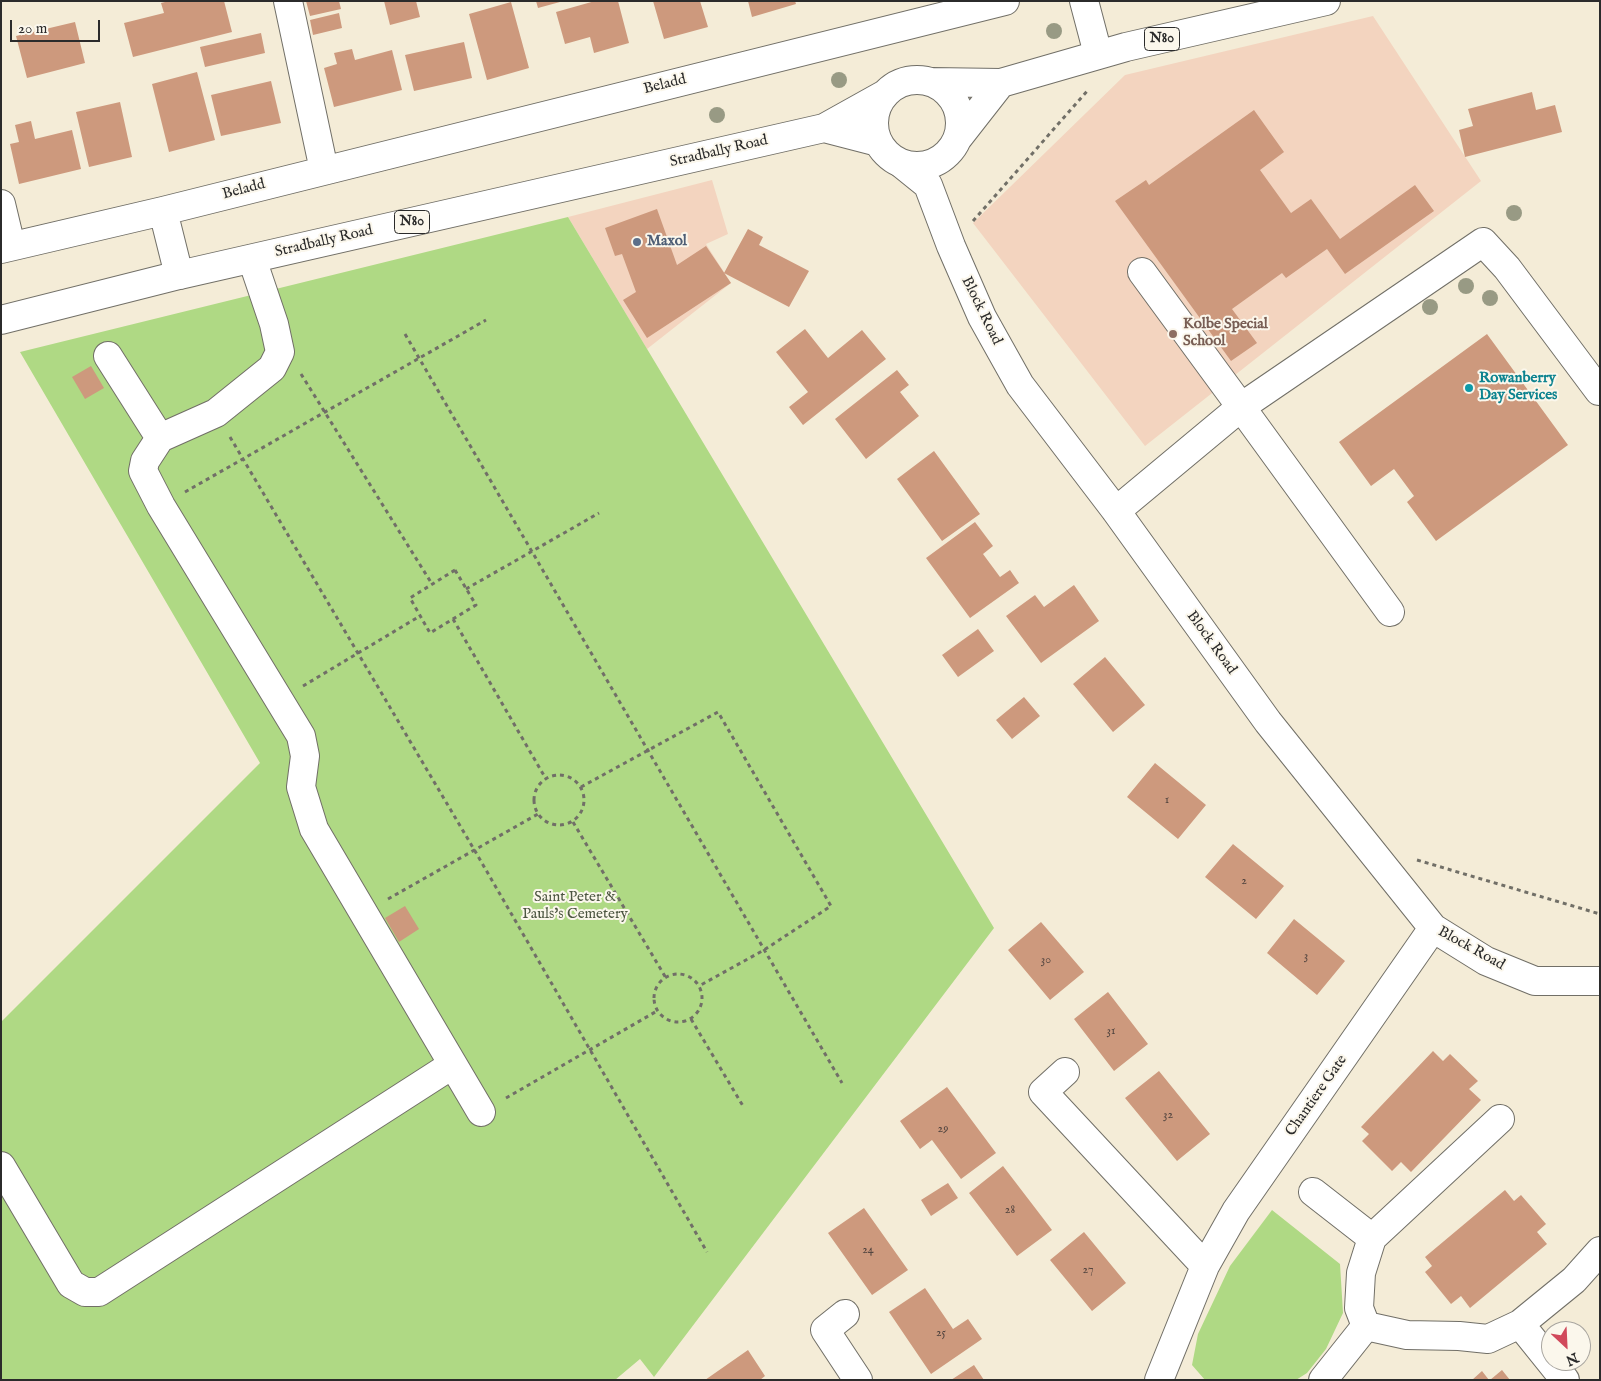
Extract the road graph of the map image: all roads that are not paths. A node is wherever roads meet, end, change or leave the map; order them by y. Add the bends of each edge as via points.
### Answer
1 (288, 1) edge
2 (1005, 1) edge
3 (1084, 1) edge
4 (1326, 1) edge
5 (1098, 54) junction
6 (932, 82) junction
7 (1000, 84) junction
8 (885, 94) junction
9 (824, 128) junction
10 (958, 138) junction
11 (878, 142) junction
12 (324, 170) junction
13 (932, 174) junction
14 (1, 204) edge
15 (163, 212) junction
16 (6, 247) edge
17 (252, 259) junction
18 (1142, 272) dead end
19 (179, 276) junction
20 (1, 320) edge
21 (108, 356) dead end
22 (1599, 391) edge
23 (1241, 407) junction
24 (160, 438) junction
25 (1116, 511) junction
26 (1390, 612) dead end
27 (1433, 928) junction
28 (1600, 981) edge
29 (452, 1065) junction
30 (1065, 1072) dead end
31 (481, 1112) road end
32 (1500, 1119) dead end
33 (1, 1166) edge
34 (1314, 1192) dead end
35 (1372, 1238) junction
36 (1600, 1251) edge
37 (1205, 1266) junction
38 (845, 1314) dead end
39 (1520, 1324) junction
40 (1366, 1326) junction
41 (858, 1380) edge
42 (1159, 1380) edge
43 (1322, 1380) edge
44 (1565, 1380) edge

1 - 12 street
2 - 12 street, Beladd
3 - 5 street
4 - 5 street, N80
5 - 7 street, N80
6 - 7 street, N80
6 - 8 street, N80 via 915,80 899,84
6 - 10 street via 947,91 957,105 961,121
7 - 10 street
8 - 9 street, Stradbally Road / N80
8 - 11 street via 876,108 874,125
9 - 11 street, Stradbally Road / N80
9 - 17 street, Stradbally Road / N80
10 - 13 street
11 - 13 street via 888,155 902,164 919,166
12 - 15 street, Beladd
13 - 25 street, Block Road via 951,246 982,317 1020,385
14 - 16 street, Beladd
15 - 16 street, Beladd
15 - 19 street
17 - 19 street, Stradbally Road / N80
17 - 24 street via 280,352 272,368 216,413
18 - 23 street
19 - 20 street, Stradbally Road / N80
21 - 24 street
22 - 23 street via 1507,268 1483,242
23 - 25 street
23 - 26 street
24 - 29 street via 145,461 143,471 301,736 305,756 301,787 314,829
25 - 27 street, Block Road via 1268,722
27 - 28 street, Block Road via 1486,961 1535,981
27 - 37 street, Chantiere Gate via 1236,1211
29 - 31 street
29 - 33 street via 99,1292 85,1292 72,1284
30 - 37 street via 1043,1092
32 - 35 street
34 - 35 street
35 - 40 street via 1361,1273 1359,1308
36 - 39 street via 1574,1280
37 - 42 street, Chantiere Gate
38 - 41 street via 825,1330
39 - 40 street via 1488,1339 1407,1335
39 - 44 street
40 - 43 street

